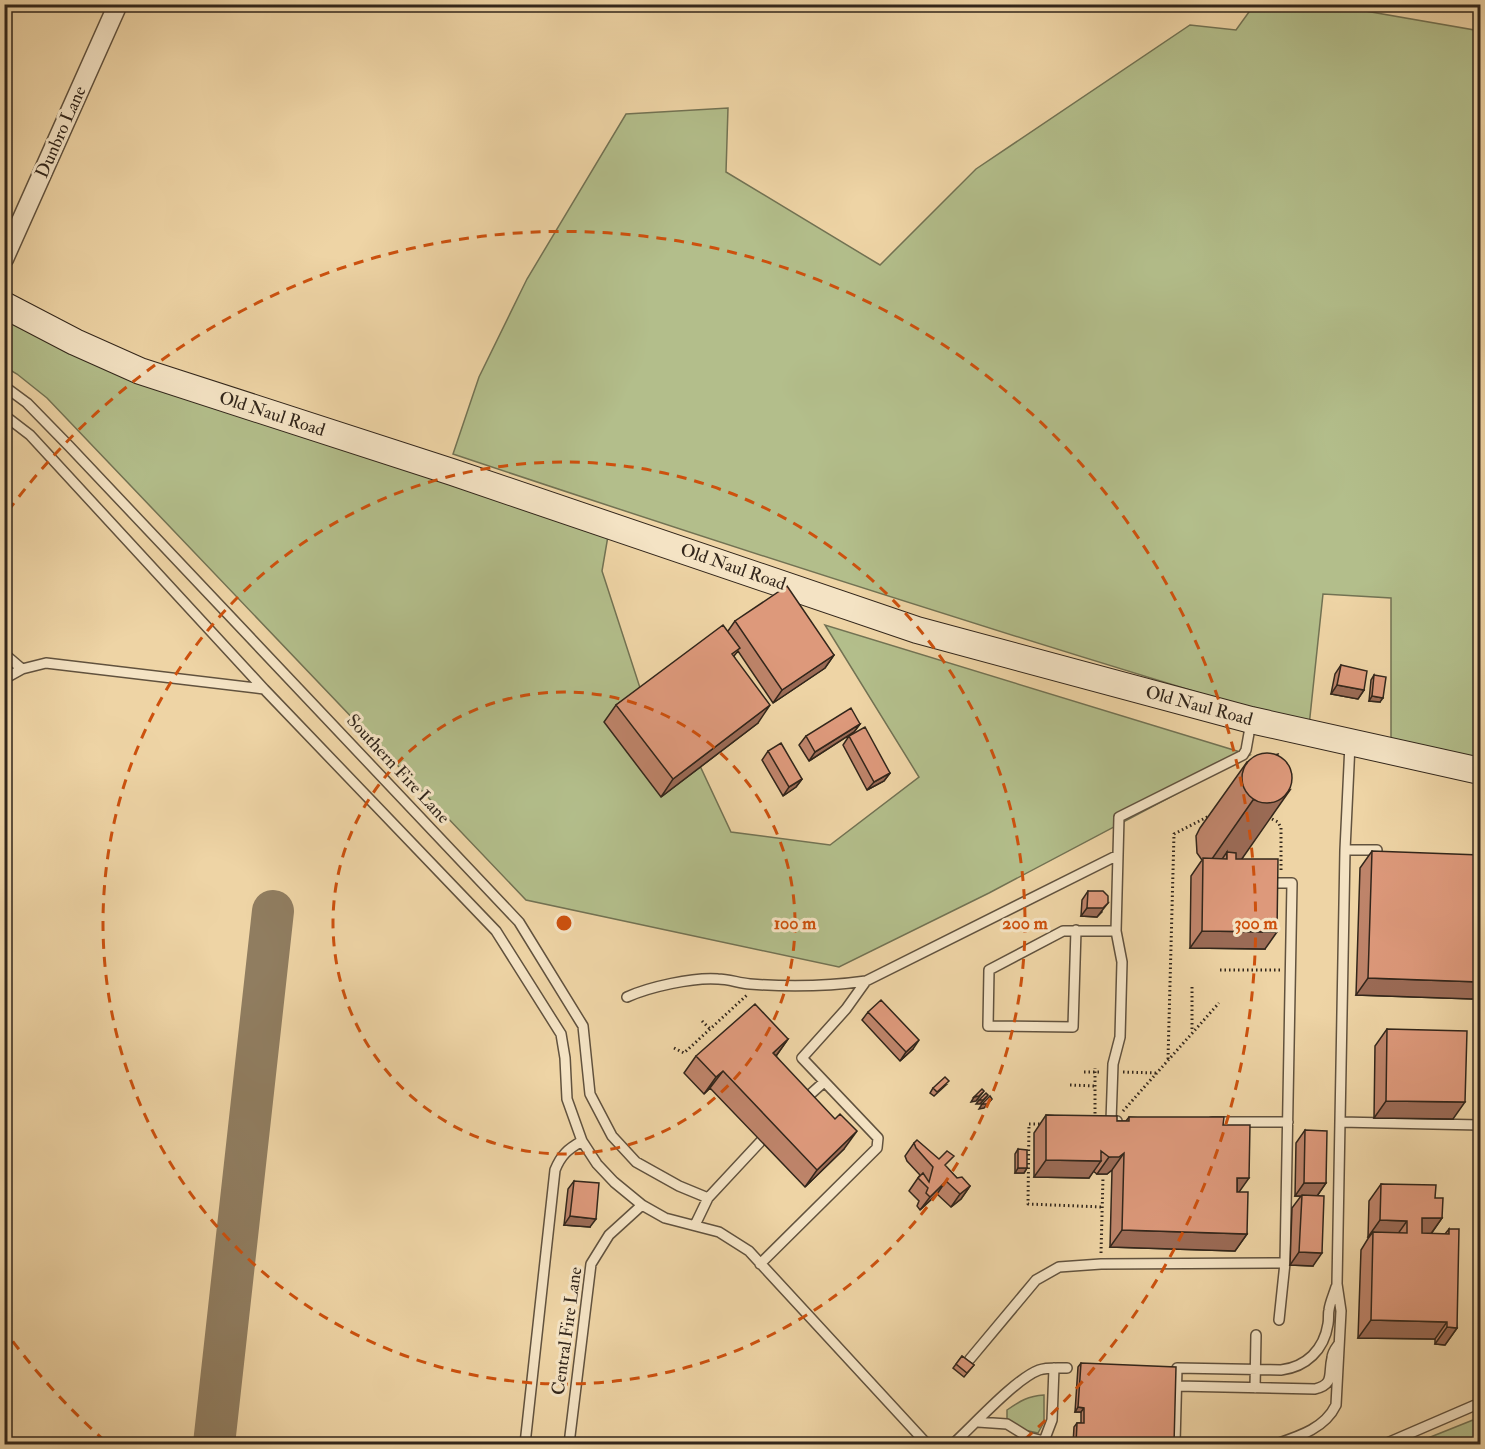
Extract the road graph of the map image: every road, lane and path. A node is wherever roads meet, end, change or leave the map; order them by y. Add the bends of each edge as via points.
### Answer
1 (117, 4) edge
2 (4, 259) edge
3 (4, 306) edge
4 (4, 386) edge
5 (4, 415) edge
6 (4, 657) edge
7 (22, 669) junction
8 (4, 679) edge
9 (264, 689) junction
10 (1251, 720) junction
11 (1350, 743) junction
12 (1480, 771) edge
13 (1220, 810) dead end
14 (1261, 816) edge
15 (1345, 850) junction
16 (1377, 850) edge
17 (1118, 855) junction
18 (1276, 883) joint
19 (1076, 930) junction
20 (1116, 931) junction
21 (1220, 970) dead end
22 (1290, 970) junction
23 (866, 981) junction
24 (1192, 987) dead end
25 (751, 991) dead end
26 (627, 997) dead end
27 (1219, 1004) dead end
28 (702, 1021) dead end
29 (711, 1030) junction
30 (1192, 1032) junction
31 (674, 1048) dead end
32 (1168, 1059) junction
33 (1095, 1068) dead end
34 (824, 1082) junction
35 (1070, 1085) dead end
36 (1095, 1086) junction
37 (796, 1107) edge
38 (1111, 1121) junction
39 (1123, 1121) edge
40 (1206, 1122) edge
41 (1288, 1122) junction
42 (1340, 1122) junction
43 (1051, 1125) edge
44 (1480, 1125) edge
45 (761, 1141) dead end
46 (582, 1142) junction
47 (1103, 1177) edge
48 (708, 1198) junction
49 (642, 1205) junction
50 (1102, 1207) junction
51 (695, 1225) junction
52 (1285, 1263) junction
53 (760, 1264) junction
54 (1101, 1264) junction
55 (1336, 1284) junction
56 (1279, 1320) dead end
57 (1256, 1335) dead end
58 (1340, 1340) junction
59 (969, 1359) edge
60 (1054, 1368) junction
61 (1067, 1368) dead end
62 (1255, 1370) junction
63 (1177, 1386) junction
64 (1255, 1388) junction
65 (1480, 1403) edge
66 (978, 1422) junction
67 (1175, 1443) edge
68 (525, 1444) edge
69 (569, 1444) edge
70 (927, 1444) edge
71 (953, 1444) edge
72 (1218, 1444) edge
73 (1276, 1444) edge
74 (1384, 1444) edge

1 - 2 street, Dunbro Lane
3 - 10 main road, Old Naul Road via 140,371 917,630
4 - 48 lane, Southern Fire Lane via 27,403 78,454 519,922 583,1026 590,1094 612,1136 636,1162
5 - 9 lane via 30,435
6 - 7 lane
7 - 8 lane
7 - 9 lane via 46,663 71,665
9 - 46 lane via 496,931 561,1034 567,1099
10 - 11 main road, Old Naul Road
10 - 17 lane via 1243,755 1119,817
11 - 12 main road, Old Naul Road
11 - 15 lane
13 - 32 path via 1174,834
14 - 18 path via 1270,817 1281,828
15 - 16 lane
15 - 42 lane
17 - 20 lane
17 - 23 lane
18 - 22 lane via 1292,883
19 - 19 lane via 1073,1028 988,1026 989,970 1063,931
19 - 20 lane
20 - 38 lane via 1122,962 1120,1037 1113,1064
21 - 22 path
22 - 41 lane
23 - 26 lane via 751,984 691,979
23 - 34 lane via 802,1058
24 - 30 path
25 - 29 path
27 - 30 path
28 - 29 path
29 - 31 path via 684,1053
30 - 32 path
32 - 38 path via 1129,1107
33 - 36 path
34 - 37 lane
34 - 53 lane via 878,1138 877,1148
35 - 36 path
36 - 38 path via 1095,1126
38 - 39 lane
40 - 41 lane
41 - 52 lane
42 - 44 lane
42 - 55 lane
43 - 50 path via 1029,1124 1028,1204
45 - 48 lane
46 - 49 lane via 608,1176
46 - 68 lane via 567,1150 555,1170
47 - 50 path
48 - 51 lane
49 - 51 lane via 665,1218
49 - 69 lane, Central Fire Lane via 609,1235 591,1264
50 - 54 path
51 - 53 lane via 719,1232 749,1251
52 - 54 lane
52 - 56 lane
53 - 70 lane
54 - 59 lane via 1059,1267 1036,1280
55 - 58 lane via 1341,1311
55 - 62 lane via 1324,1338 1311,1358 1293,1369
57 - 62 lane
58 - 64 lane via 1332,1356 1330,1378 1323,1387
58 - 73 lane via 1338,1393 1330,1417 1322,1425
60 - 61 lane
60 - 66 lane via 1033,1373
60 - 66 lane via 1052,1420 1044,1441 1028,1437 1007,1424
62 - 63 lane via 1177,1368
62 - 64 lane
63 - 64 lane
63 - 67 lane
65 - 74 lane
66 - 71 lane
67 - 72 lane

